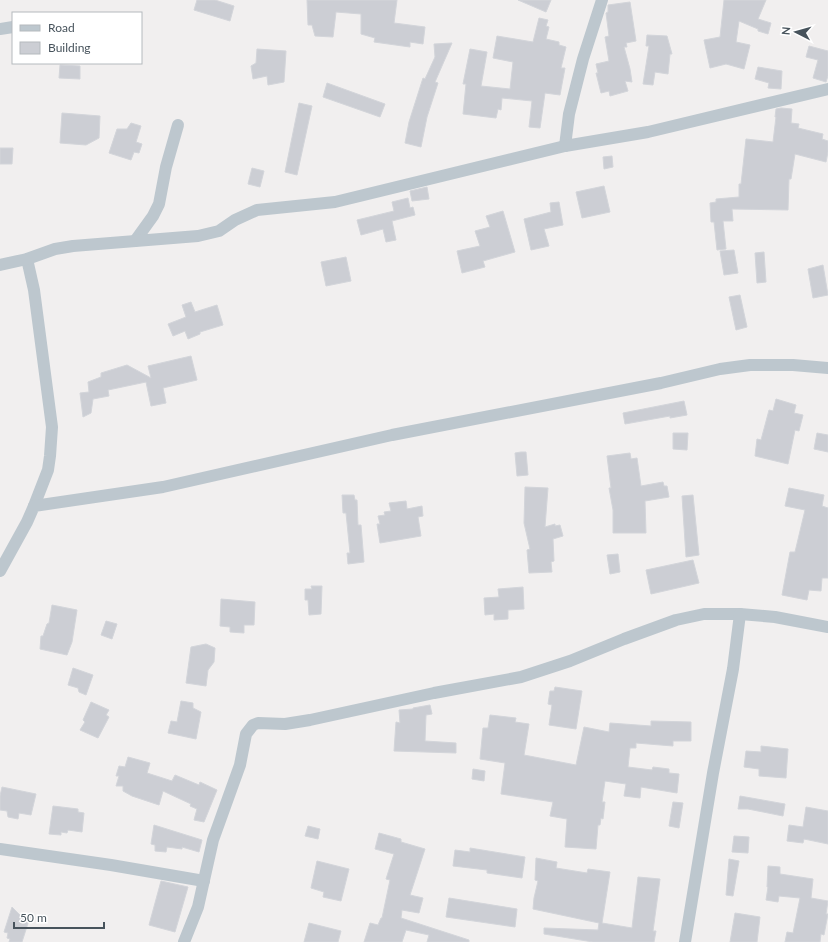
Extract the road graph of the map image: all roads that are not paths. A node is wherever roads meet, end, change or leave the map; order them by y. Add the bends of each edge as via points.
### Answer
1 (602, 0) edge
2 (12, 27) edge
3 (0, 29) edge
4 (828, 89) edge
5 (178, 125) dead end
6 (565, 146) junction
7 (135, 241) junction
8 (27, 260) junction
9 (0, 265) edge
10 (828, 368) edge
11 (34, 506) junction
12 (0, 571) edge
13 (740, 614) junction
14 (828, 627) edge
15 (0, 849) edge
16 (204, 881) junction
17 (184, 942) edge
18 (686, 942) edge

1 - 6 street via 569,114
2 - 3 street
4 - 6 street via 648,132
5 - 7 street via 159,204 154,216
6 - 7 street via 335,202 257,210 219,231 198,236
7 - 8 street via 55,249
8 - 9 street
8 - 11 street via 34,290 52,426 48,470
10 - 11 street via 750,365 720,369 661,383 392,435 163,486
11 - 12 street
13 - 14 street via 775,617
13 - 16 street via 704,614 676,620 521,677 310,720 253,725 246,734 240,766 214,840
13 - 18 street via 733,669 713,773
15 - 16 street
16 - 17 street via 198,907

